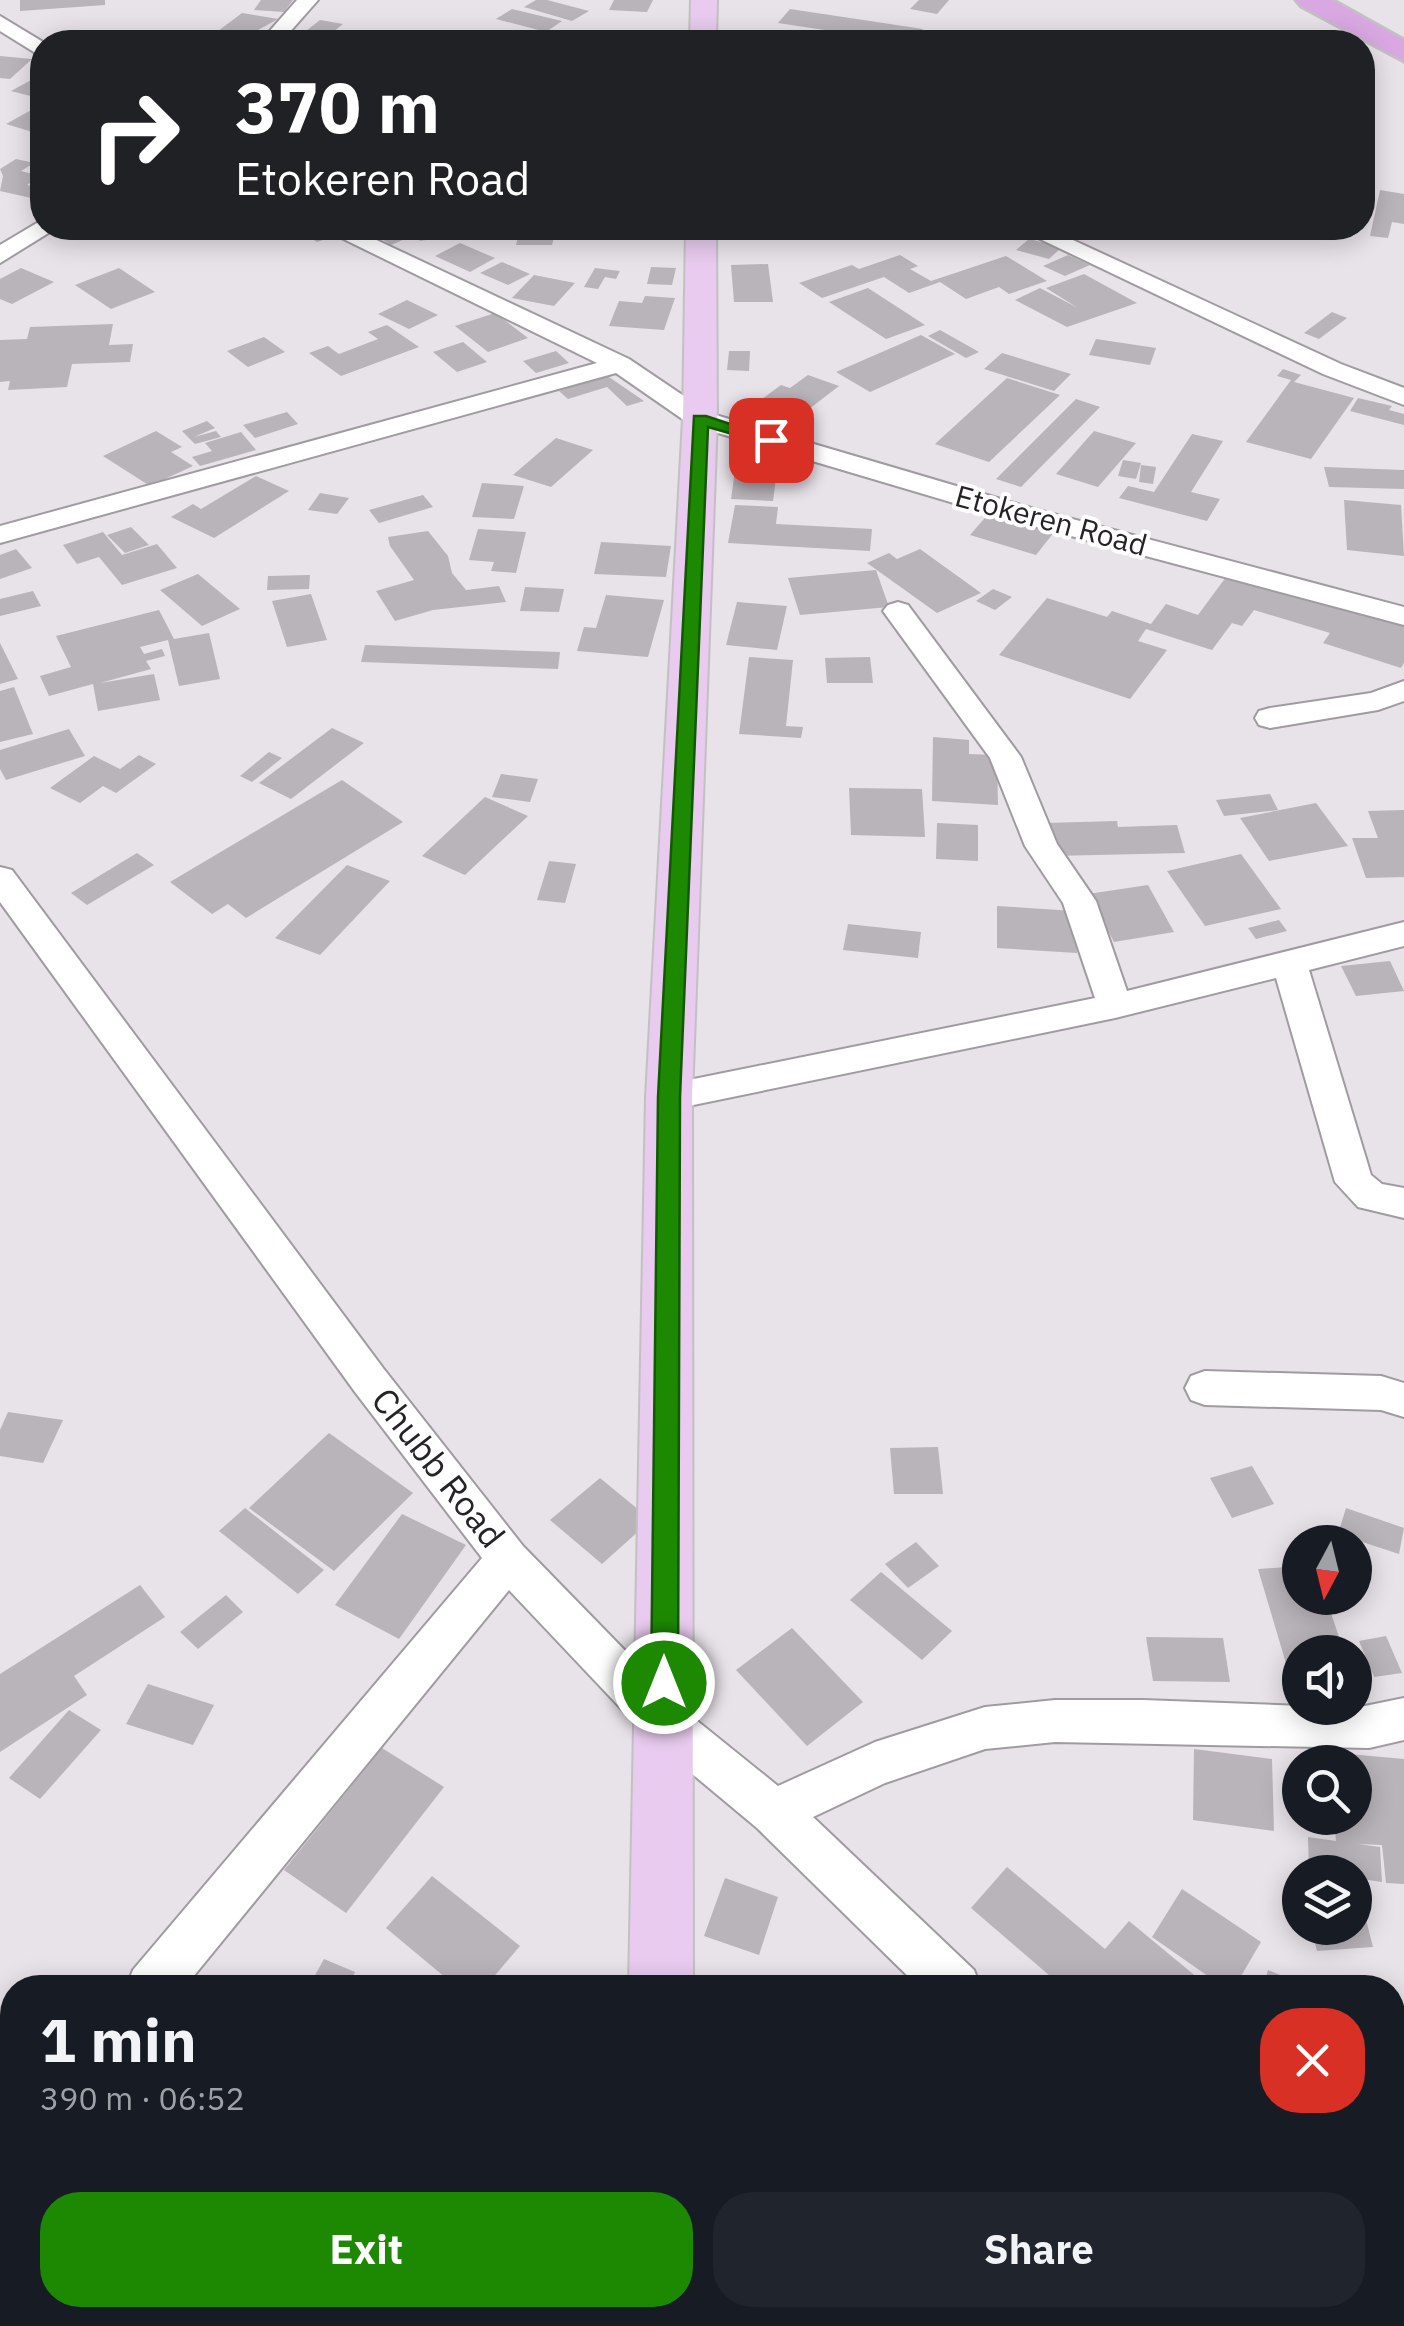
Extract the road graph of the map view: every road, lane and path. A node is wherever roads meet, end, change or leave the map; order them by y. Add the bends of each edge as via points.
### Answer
1 (308, 0) edge
2 (704, 0) edge
3 (1298, 4) edge
4 (0, 22) edge
5 (281, 30) edge
6 (703, 30) edge
7 (1332, 30) edge
8 (1355, 30) edge
9 (1375, 39) edge
10 (30, 43) edge
11 (1404, 52) edge
12 (1375, 57) edge
13 (1404, 74) edge
14 (30, 235) edge
15 (358, 240) edge
16 (701, 240) edge
17 (1055, 240) edge
18 (0, 256) edge
19 (620, 364) junction
20 (1404, 397) edge
21 (700, 419) junction
22 (0, 534) edge
23 (898, 612) dead end
24 (1404, 616) edge
25 (1404, 690) edge
26 (1270, 718) dead end
27 (0, 878) edge
28 (1404, 934) edge
29 (1289, 962) junction
30 (1115, 1006) junction
31 (669, 1097) junction
32 (1404, 1203) edge
33 (1205, 1388) dead end
34 (1404, 1400) edge
35 (508, 1558) junction
36 (1404, 1719) edge
37 (664, 1722) junction
38 (774, 1812) junction
39 (162, 1975) edge
40 (661, 1975) edge
41 (943, 1975) edge

1 - 5 street
2 - 6 main road
3 - 7 highway
3 - 8 highway
4 - 10 street
9 - 11 highway
12 - 13 highway
14 - 18 street
15 - 19 street, Etokeren Road
16 - 21 main road
17 - 20 street
19 - 21 street, Etokeren Road
19 - 22 street
21 - 24 street, Etokeren Road
21 - 31 main road
23 - 30 street via 1004,756 1041,846 1079,901
25 - 26 street via 1378,701
27 - 35 street, Chubb Road
28 - 29 street
29 - 30 street
29 - 32 street via 1354,1182 1371,1197
30 - 31 street
31 - 37 main road
33 - 34 street via 1381,1393
35 - 37 street, Chubb Road
35 - 39 street
36 - 38 street via 1368,1728 1142,1721 985,1728 875,1764
37 - 38 street, Chubb Road
37 - 40 main road
38 - 41 street, Chubb Road

